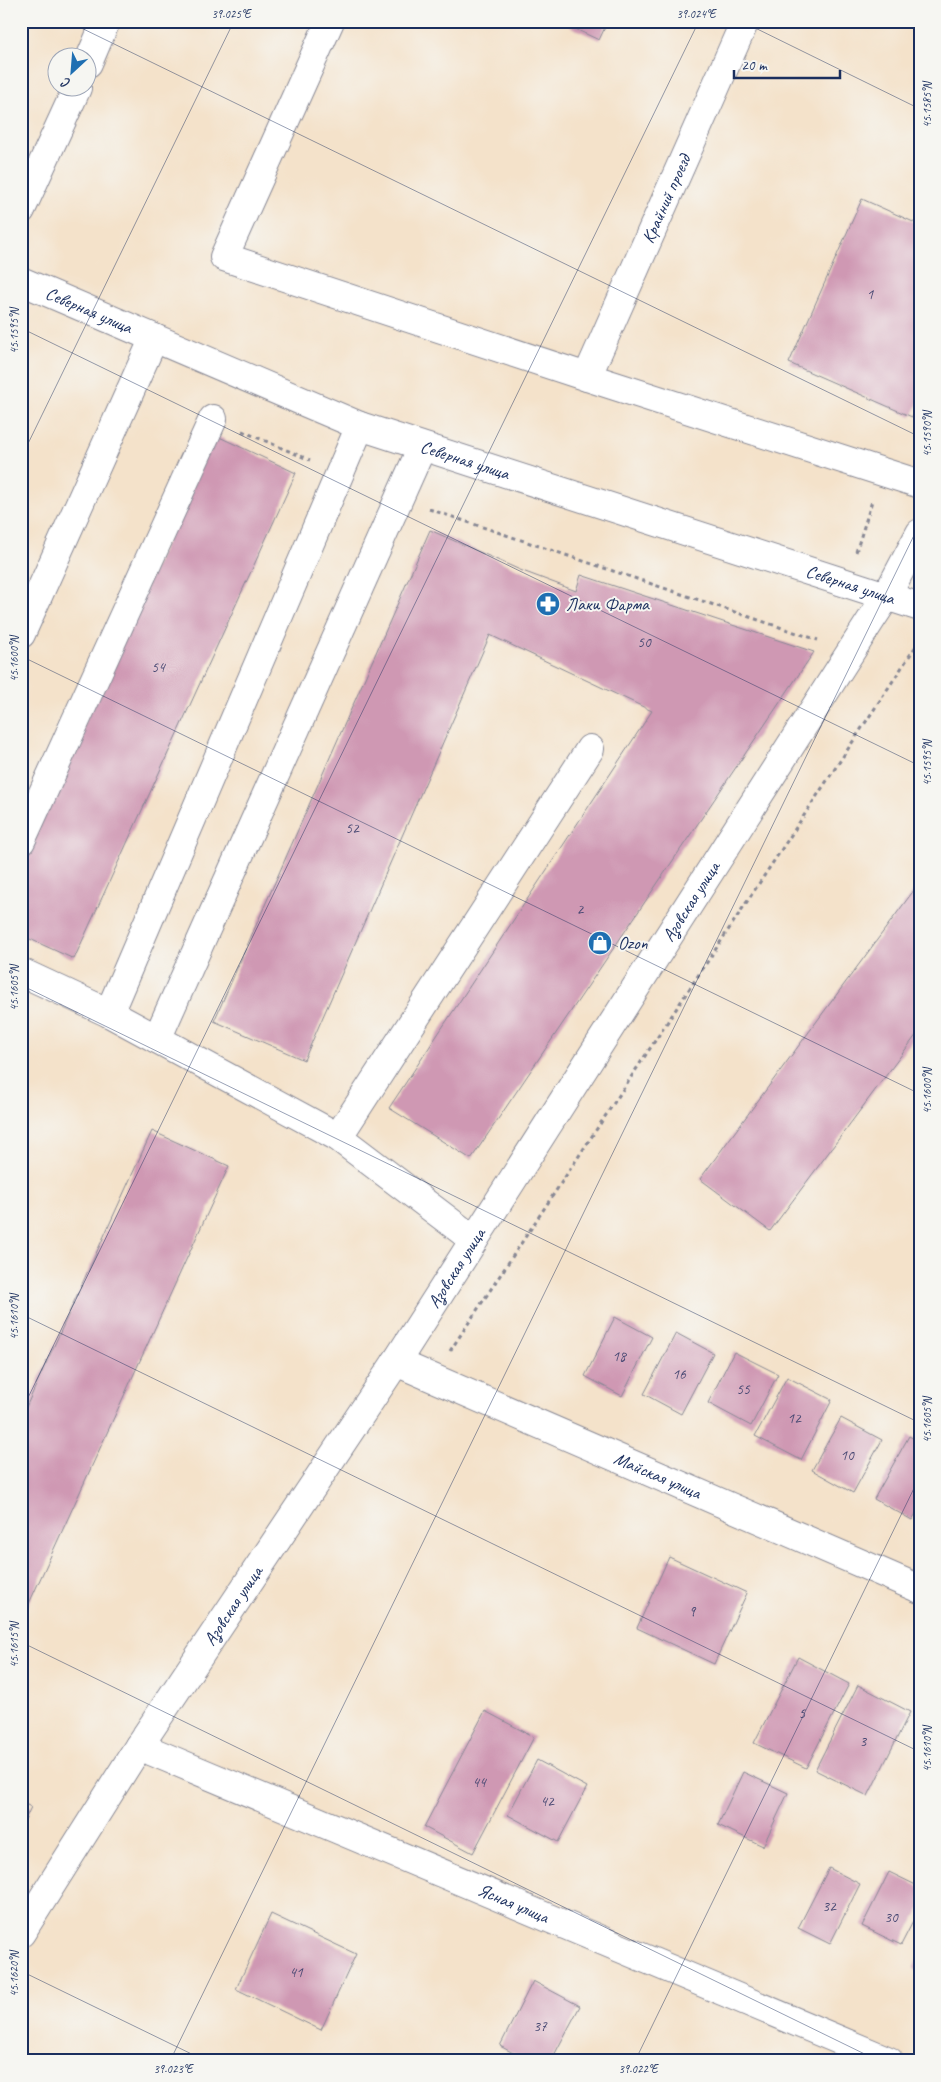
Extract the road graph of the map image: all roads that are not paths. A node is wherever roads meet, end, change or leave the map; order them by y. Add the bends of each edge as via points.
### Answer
1 (106, 21) edge
2 (330, 21) edge
3 (745, 21) edge
4 (94, 48) edge
5 (71, 98) edge
6 (21, 210) edge
7 (21, 281) edge
8 (154, 338) junction
9 (587, 377) junction
10 (213, 419) dead end
11 (360, 426) junction
12 (422, 447) junction
13 (920, 484) edge
14 (920, 533) edge
15 (886, 597) junction
16 (920, 607) edge
17 (21, 634) edge
18 (590, 749) dead end
19 (21, 841) edge
20 (21, 972) edge
21 (109, 1013) junction
22 (157, 1039) junction
23 (338, 1138) junction
24 (474, 1240) junction
25 (396, 1362) junction
26 (920, 1589) edge
27 (139, 1746) junction
28 (21, 1934) edge
29 (889, 2061) edge

1 - 4 street
2 - 9 street via 224,257
3 - 9 street, Крайний проезд
5 - 6 street
7 - 8 street, Северная улица
8 - 11 street, Северная улица
8 - 17 street
9 - 13 street
10 - 19 street
11 - 12 street, Северная улица
11 - 21 street
12 - 15 street, Северная улица
12 - 22 street
14 - 15 street, Азовская улица
15 - 16 street, Северная улица
15 - 24 street, Азовская улица
18 - 23 street
20 - 21 street
21 - 22 street
22 - 23 street
23 - 24 street
24 - 25 street, Азовская улица
25 - 26 street, Майская улица
25 - 27 street, Азовская улица
27 - 28 street, Азовская улица
27 - 29 street, Ясная улица

